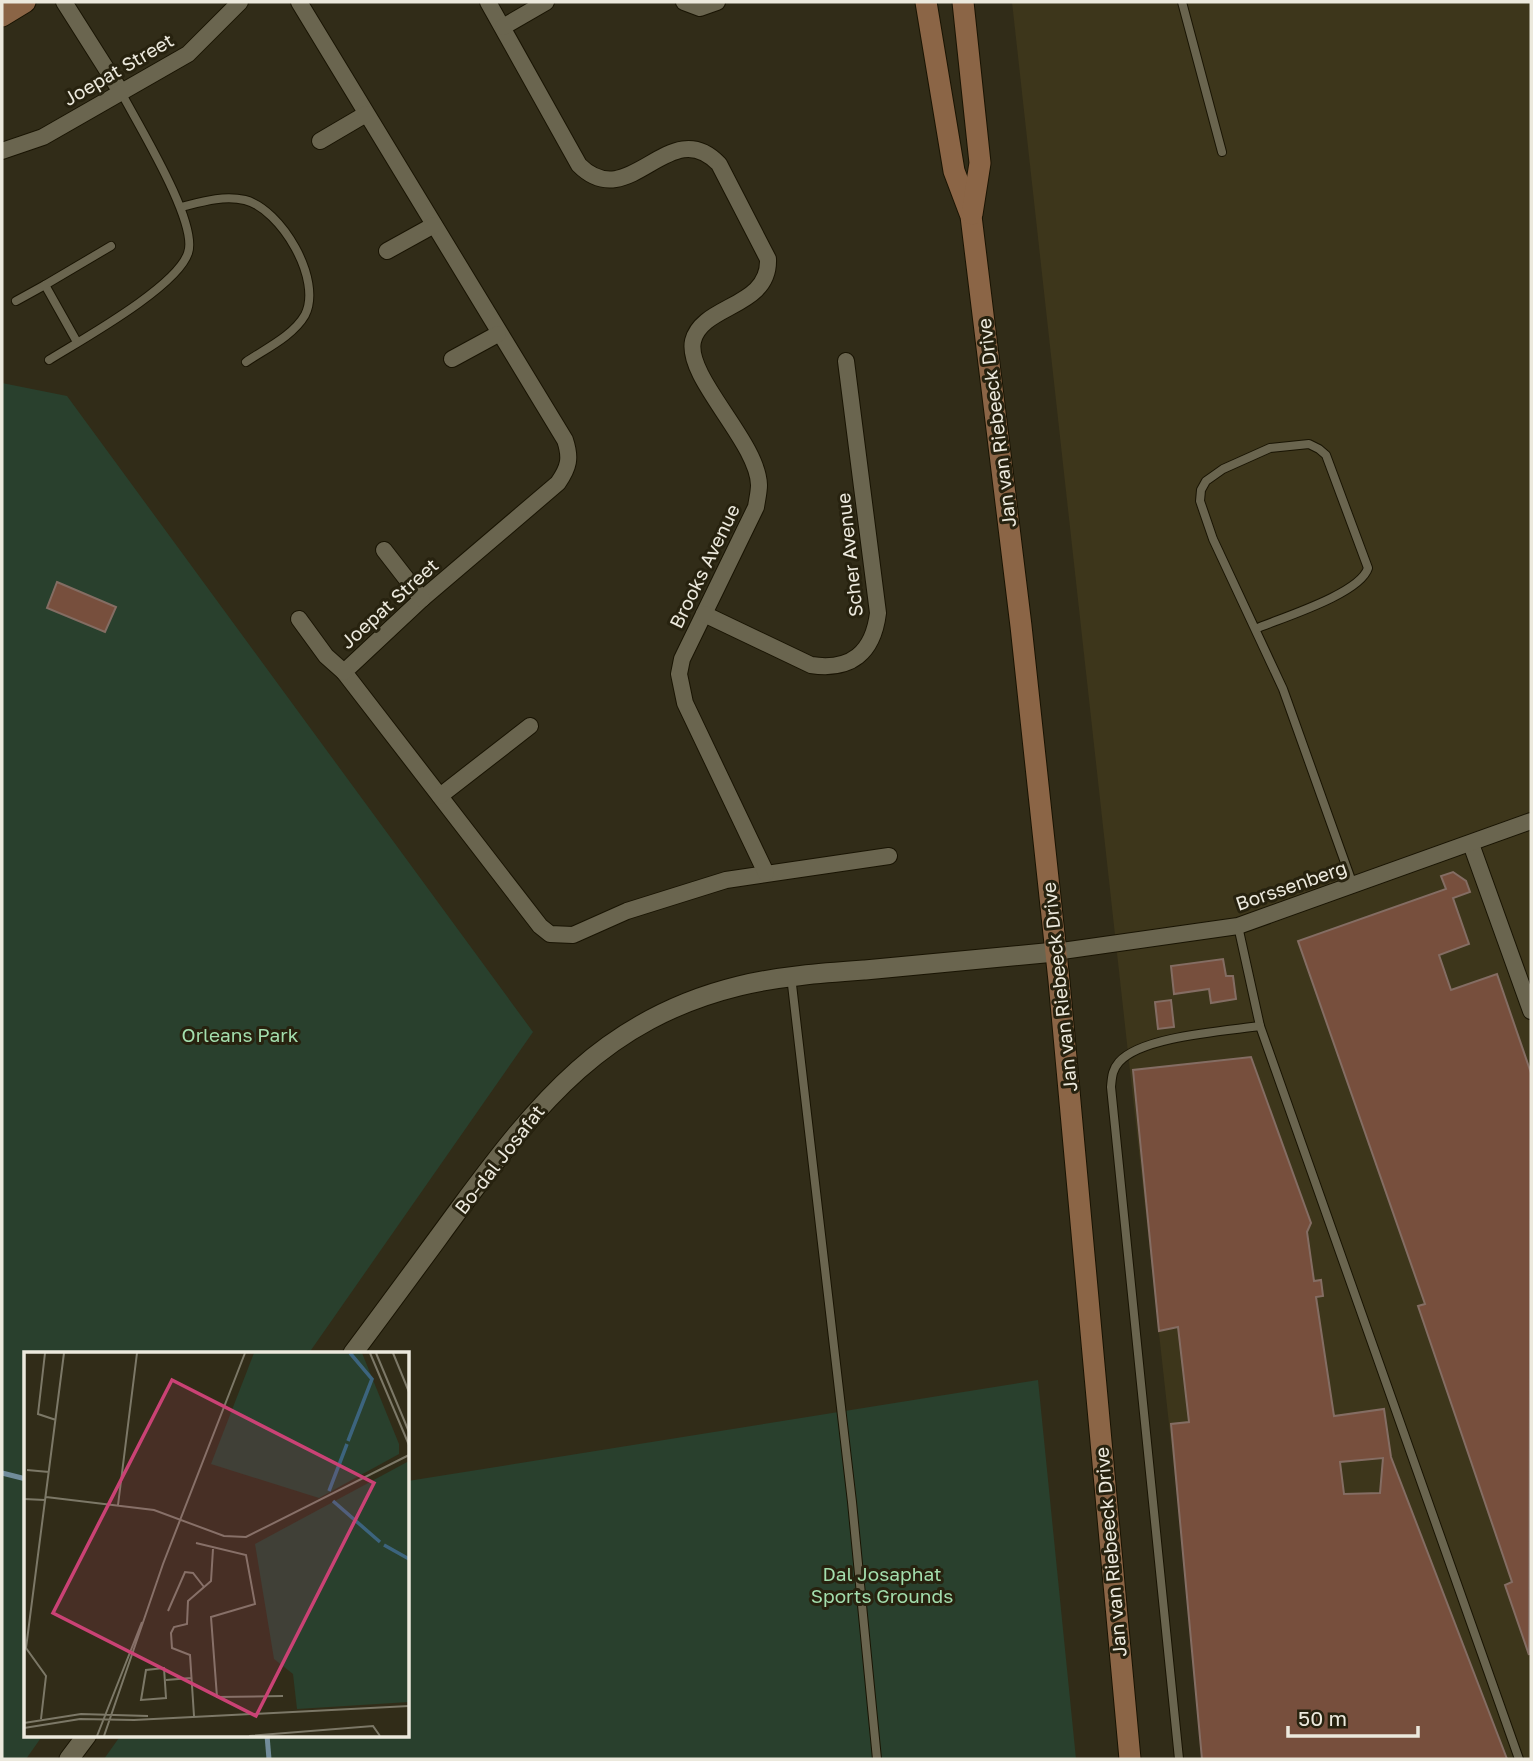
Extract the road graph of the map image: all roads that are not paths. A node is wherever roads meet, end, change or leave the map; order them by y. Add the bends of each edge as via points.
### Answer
1 (26, 2) edge
2 (64, 2) edge
3 (240, 2) edge
4 (299, 2) edge
5 (488, 2) edge
6 (546, 2) edge
7 (684, 2) edge
8 (717, 2) edge
9 (926, 2) edge
10 (962, 2) edge
11 (1182, 2) edge
12 (2, 16) edge
13 (503, 27) junction
14 (121, 92) junction
15 (366, 114) junction
16 (320, 141) dead end
17 (2, 151) edge
18 (1222, 152) dead end
19 (181, 207) junction
20 (971, 216) junction
21 (434, 225) junction
22 (111, 246) dead end
23 (387, 251) dead end
24 (45, 285) junction
25 (16, 301) dead end
26 (498, 334) junction
27 (77, 342) junction
28 (452, 359) dead end
29 (49, 360) dead end
30 (846, 361) dead end
31 (246, 362) dead end
32 (384, 550) dead end
33 (422, 599) junction
34 (704, 614) junction
35 (299, 619) dead end
36 (1255, 629) junction
37 (344, 672) junction
38 (530, 726) dead end
39 (440, 796) junction
40 (1531, 821) edge
41 (1471, 844) junction
42 (889, 856) dead end
43 (766, 873) junction
44 (1353, 886) junction
45 (1238, 926) junction
46 (1055, 952) junction
47 (791, 976) junction
48 (1531, 1011) edge
49 (1260, 1026) junction
50 (354, 1352) edge
51 (86, 1736) edge
52 (69, 1759) edge
53 (877, 1759) edge
54 (1130, 1759) edge
55 (1179, 1759) edge
56 (1519, 1759) edge

1 - 12 main road
2 - 14 street
3 - 14 street, Joepat Street via 188,54
4 - 15 street, Joepat Street
5 - 13 street, Brooks Avenue
6 - 13 street
7 - 8 street via 700,8
9 - 20 main road, Jan van Riebeeck Drive via 954,171
10 - 20 main road, Jan van Riebeeck Drive via 980,163
11 - 18 lane
13 - 34 street, Brooks Avenue via 579,165 590,176 604,181 620,179 674,150 694,148 708,153 719,164 768,259 769,270 753,293 701,327 693,339 692,353 699,370 746,448 759,485 756,506
14 - 17 street, Joepat Street via 43,137
14 - 19 lane
15 - 16 street
15 - 21 street, Joepat Street
19 - 27 lane via 189,253 180,267 134,305
19 - 31 lane via 224,199 261,207 275,218 302,263 310,302 304,316 293,330
20 - 46 main road, Jan van Riebeeck Drive
21 - 23 street
21 - 26 street, Joepat Street
22 - 24 lane
24 - 25 lane
24 - 27 lane
26 - 28 street
26 - 33 street, Joepat Street via 565,440 568,469 558,483
27 - 29 lane
30 - 34 street, Scher Avenue via 878,613 876,633 867,649 829,668 811,665
32 - 33 street
33 - 37 street, Joepat Street
34 - 43 street, Brooks Avenue via 682,659 680,690
35 - 37 street
36 - 36 lane via 1349,589 1368,568 1326,455 1309,444 1270,448 1223,469 1206,481 1200,501
36 - 44 lane via 1283,689
37 - 39 street, Joepat Street
38 - 39 street
39 - 43 street, Joepat Street via 550,934 573,935 691,890
40 - 41 street, Borssenberg
41 - 44 street, Borssenberg
41 - 48 street
42 - 43 street, Joepat Street
44 - 45 street, Borssenberg
45 - 46 street, Borssenberg
45 - 49 lane
46 - 47 street, Bo-dal Josafat
46 - 54 main road, Jan van Riebeeck Drive
47 - 50 street, Bo-dal Josafat via 707,995 650,1019 605,1047 562,1083 520,1126
47 - 53 lane via 845,1434
49 - 55 lane via 1144,1046 1121,1060 1112,1078
49 - 56 lane
51 - 52 street

